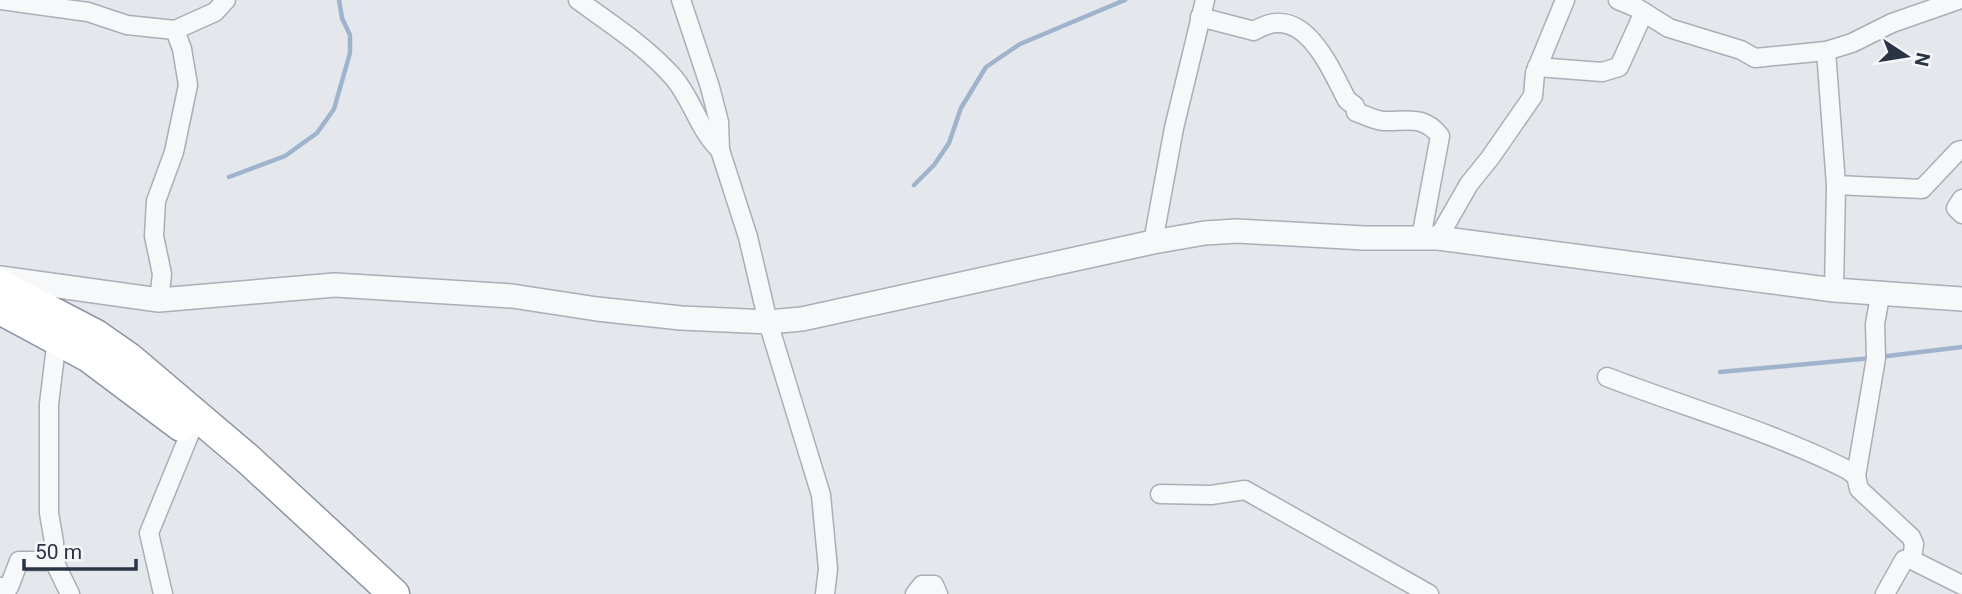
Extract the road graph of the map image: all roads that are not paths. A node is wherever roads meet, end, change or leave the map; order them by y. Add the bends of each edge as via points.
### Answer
1 (2, 0) edge
2 (226, 0) edge
3 (578, 0) edge
4 (681, 0) edge
5 (1565, 0) edge
6 (1618, 0) edge
7 (1958, 0) edge
8 (1203, 9) edge
9 (1644, 12) junction
10 (175, 30) junction
11 (1826, 51) junction
12 (1537, 67) junction
13 (720, 150) junction
14 (1962, 150) edge
15 (1836, 185) junction
16 (1962, 199) edge
17 (1962, 214) edge
18 (1430, 238) junction
19 (1153, 242) junction
20 (0, 278) edge
21 (0, 285) edge
22 (1833, 290) junction
23 (1881, 291) junction
24 (1962, 299) edge
25 (159, 300) junction
26 (0, 309) edge
27 (768, 322) junction
28 (57, 338) junction
29 (1607, 377) dead end
30 (190, 433) junction
31 (1856, 476) junction
32 (1160, 494) dead end
33 (54, 561) junction
34 (1912, 561) junction
35 (1962, 585) edge
36 (0, 587) edge
37 (70, 594) edge
38 (163, 594) edge
39 (371, 594) edge
40 (394, 594) edge
41 (825, 594) edge
42 (915, 594) edge
43 (938, 594) edge
44 (1429, 594) edge
45 (1885, 594) edge

1 - 10 street
2 - 10 street via 215,12
3 - 13 street via 674,78 706,136
4 - 13 street via 710,87
5 - 12 street
6 - 9 street
7 - 11 street
8 - 18 street via 1254,31 1265,23 1288,22 1303,28 1356,112 1381,121 1409,119 1436,131 1440,136
8 - 19 street
9 - 11 street via 1669,28 1755,58
9 - 12 street via 1619,67 1602,72
10 - 25 street via 188,85 174,152 156,201 155,236 162,274
11 - 15 street
12 - 18 street via 1533,96
13 - 27 street via 748,237
14 - 15 street via 1922,189
15 - 22 street
16 - 17 street via 1956,208
18 - 19 street via 1237,231
18 - 22 street
19 - 27 street via 802,319
20 - 25 street
21 - 40 highway via 130,358
22 - 23 street
23 - 24 street
23 - 31 street via 1875,324 1876,358
25 - 27 street via 335,285 512,296 667,317
26 - 28 highway
27 - 41 street via 821,495 828,569
28 - 30 highway
28 - 33 street via 49,404
29 - 31 street via 1764,432
30 - 38 street via 149,533
30 - 39 highway
31 - 34 street via 1859,489 1912,537
32 - 44 street via 1245,490
33 - 36 street via 19,561 9,587
33 - 37 street
34 - 35 street
34 - 45 street via 1904,560
42 - 43 street via 922,585 934,585

